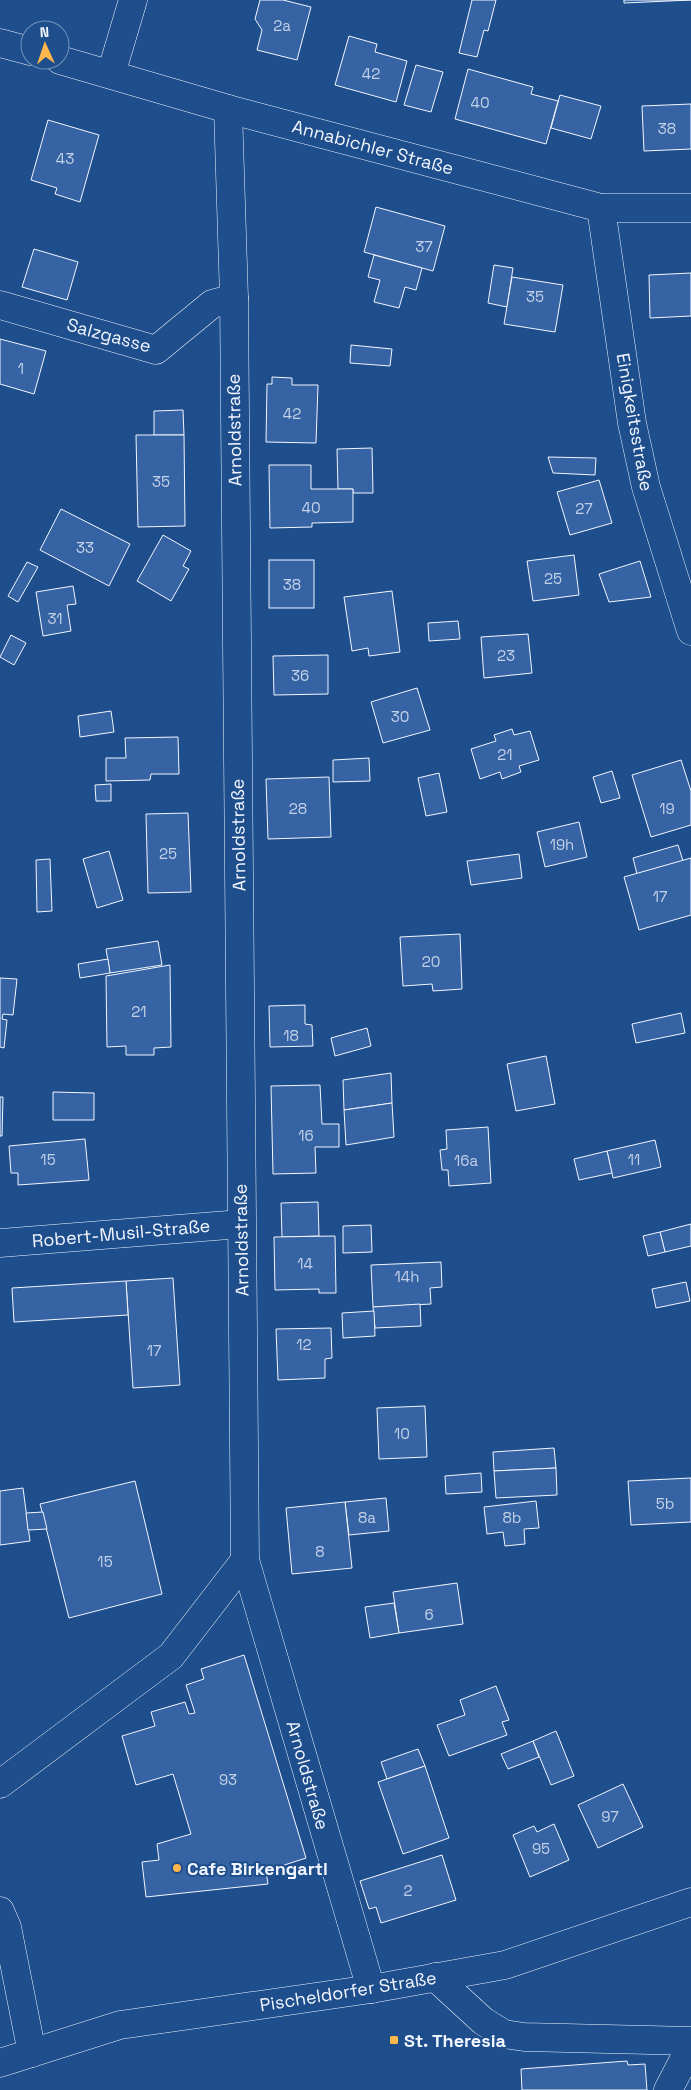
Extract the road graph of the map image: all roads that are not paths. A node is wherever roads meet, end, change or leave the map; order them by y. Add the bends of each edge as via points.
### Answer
1 (132, 0) edge
2 (0, 43) edge
3 (20, 48) edge
4 (70, 63) edge
5 (111, 74) junction
6 (228, 109) junction
7 (601, 208) junction
8 (691, 208) edge
9 (234, 298) junction
10 (0, 305) edge
11 (691, 631) edge
12 (241, 1224) junction
13 (0, 1243) edge
14 (245, 1560) junction
15 (0, 1784) edge
16 (690, 1905) edge
17 (0, 1911) edge
18 (435, 1977) junction
19 (371, 1989) junction
20 (691, 2041) edge
21 (691, 2046) edge
22 (32, 2053) junction
23 (0, 2063) edge
24 (668, 2090) edge

1 - 5 street
2 - 3 street
4 - 5 street, Annabichler Straße
5 - 6 street, Annabichler Straße
6 - 7 street, Annabichler Straße
6 - 9 street, Arnoldstraße
7 - 8 street, Annabichler Straße
7 - 11 street, Einigkeitsstraße via 632,423 646,487
9 - 10 street, Salzgasse via 212,304 156,350
9 - 12 street, Arnoldstraße
12 - 13 street, Robert-Musil-Straße
12 - 14 street, Arnoldstraße
14 - 15 street via 171,1656
14 - 19 street, Arnoldstraße
16 - 18 street, Pischeldorfer Straße via 505,1964
17 - 22 street via 7,1927
18 - 19 street, Pischeldorfer Straße
18 - 20 street via 483,2021 504,2034
19 - 22 street, Pischeldorfer Straße via 120,2026
21 - 24 street
22 - 23 street, Pischeldorfer Straße

